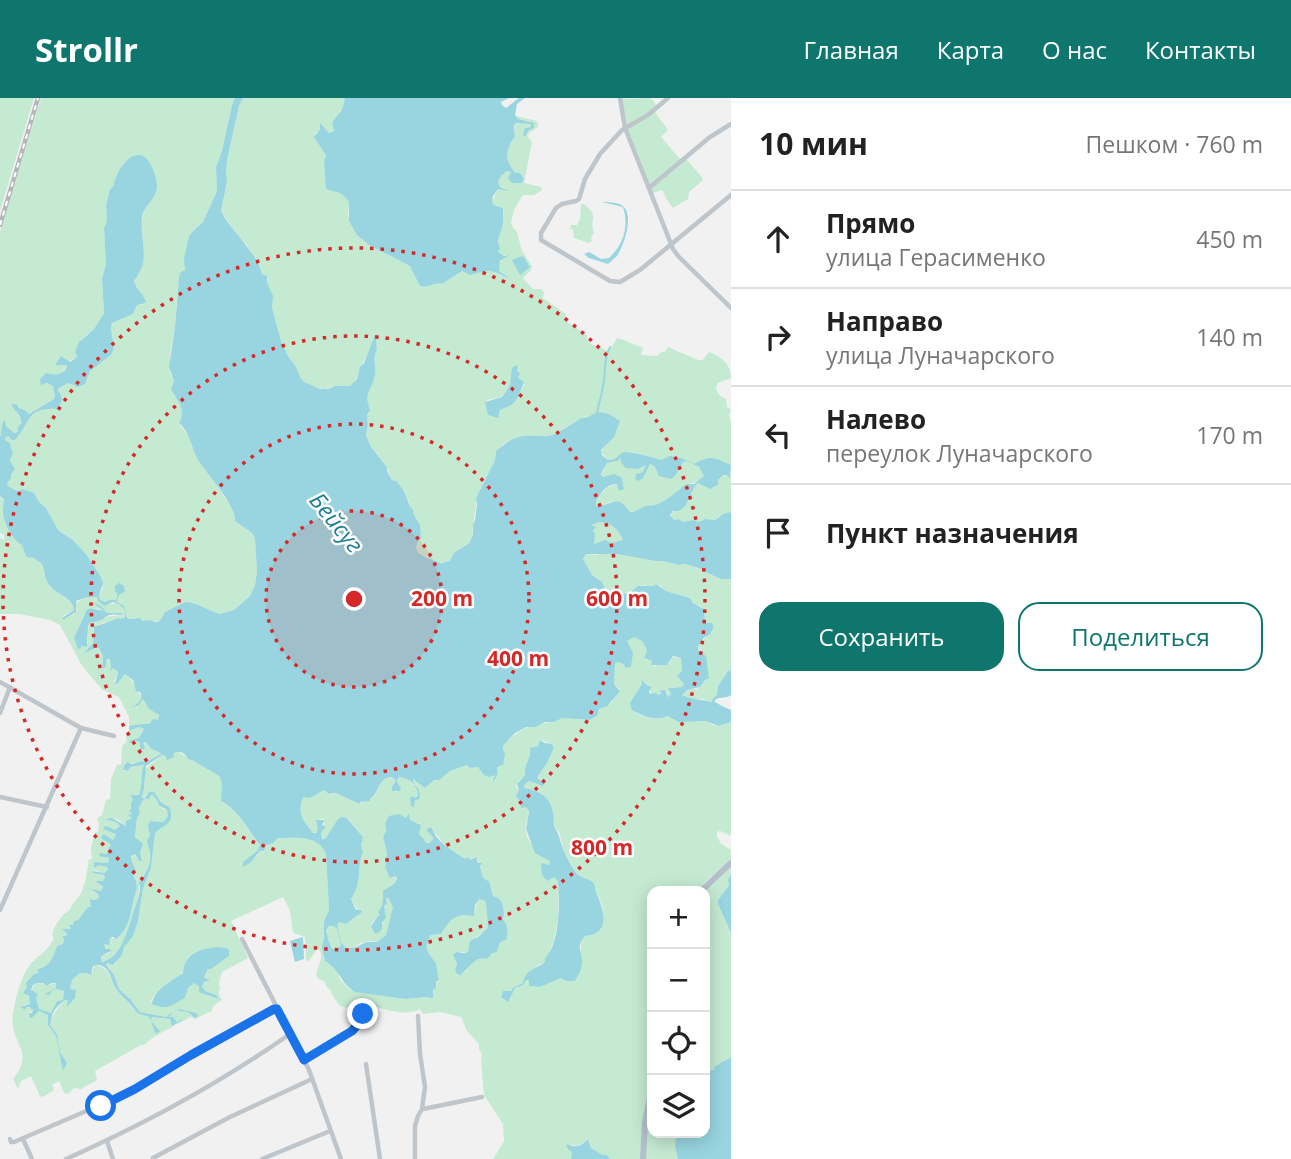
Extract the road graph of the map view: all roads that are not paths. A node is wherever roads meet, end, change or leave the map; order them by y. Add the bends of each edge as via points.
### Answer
1 (620, 98) edge
2 (668, 98) edge
3 (731, 124) edge
4 (625, 128) junction
5 (649, 188) junction
6 (731, 195) edge
7 (671, 244) junction
8 (731, 308) edge
9 (0, 682) edge
10 (10, 687) junction
11 (0, 712) edge
12 (81, 728) junction
13 (114, 736) dead end
14 (0, 797) edge
15 (47, 807) junction
16 (731, 863) edge
17 (706, 886) edge
18 (0, 910) edge
19 (242, 939) dead end
20 (277, 1009) junction
21 (365, 1009) dead end
22 (418, 1016) dead end
23 (290, 1034) junction
24 (304, 1060) junction
25 (366, 1064) dead end
26 (312, 1079) junction
27 (482, 1097) dead end
28 (422, 1109) junction
29 (647, 1112) edge
30 (330, 1131) junction
31 (10, 1139) dead end
32 (23, 1139) junction
33 (107, 1141) junction
34 (153, 1158) edge
35 (32, 1159) edge
36 (66, 1159) edge
37 (113, 1159) edge
38 (262, 1159) edge
39 (341, 1159) edge
40 (380, 1159) edge
41 (415, 1159) edge
42 (643, 1159) edge

1 - 4 street
2 - 4 street
3 - 5 street
4 - 5 street
4 - 7 street via 593,164 579,199 556,208 541,239 615,282 636,273
5 - 7 street
6 - 7 street
7 - 8 street via 676,255
9 - 10 street
10 - 11 street
10 - 12 street
12 - 13 street
12 - 15 street
14 - 15 street
15 - 18 street
16 - 17 main road
19 - 20 street
20 - 23 street
20 - 32 street via 108,1102
21 - 24 street via 352,1031
22 - 28 street via 425,1087
23 - 24 street
23 - 33 street via 227,1076
24 - 26 street
25 - 40 street
26 - 30 street
26 - 34 street
27 - 28 street
28 - 41 street via 415,1126
29 - 42 main road
30 - 38 street
30 - 39 street
31 - 32 street via 13,1143
32 - 35 street
33 - 36 street
33 - 37 street

